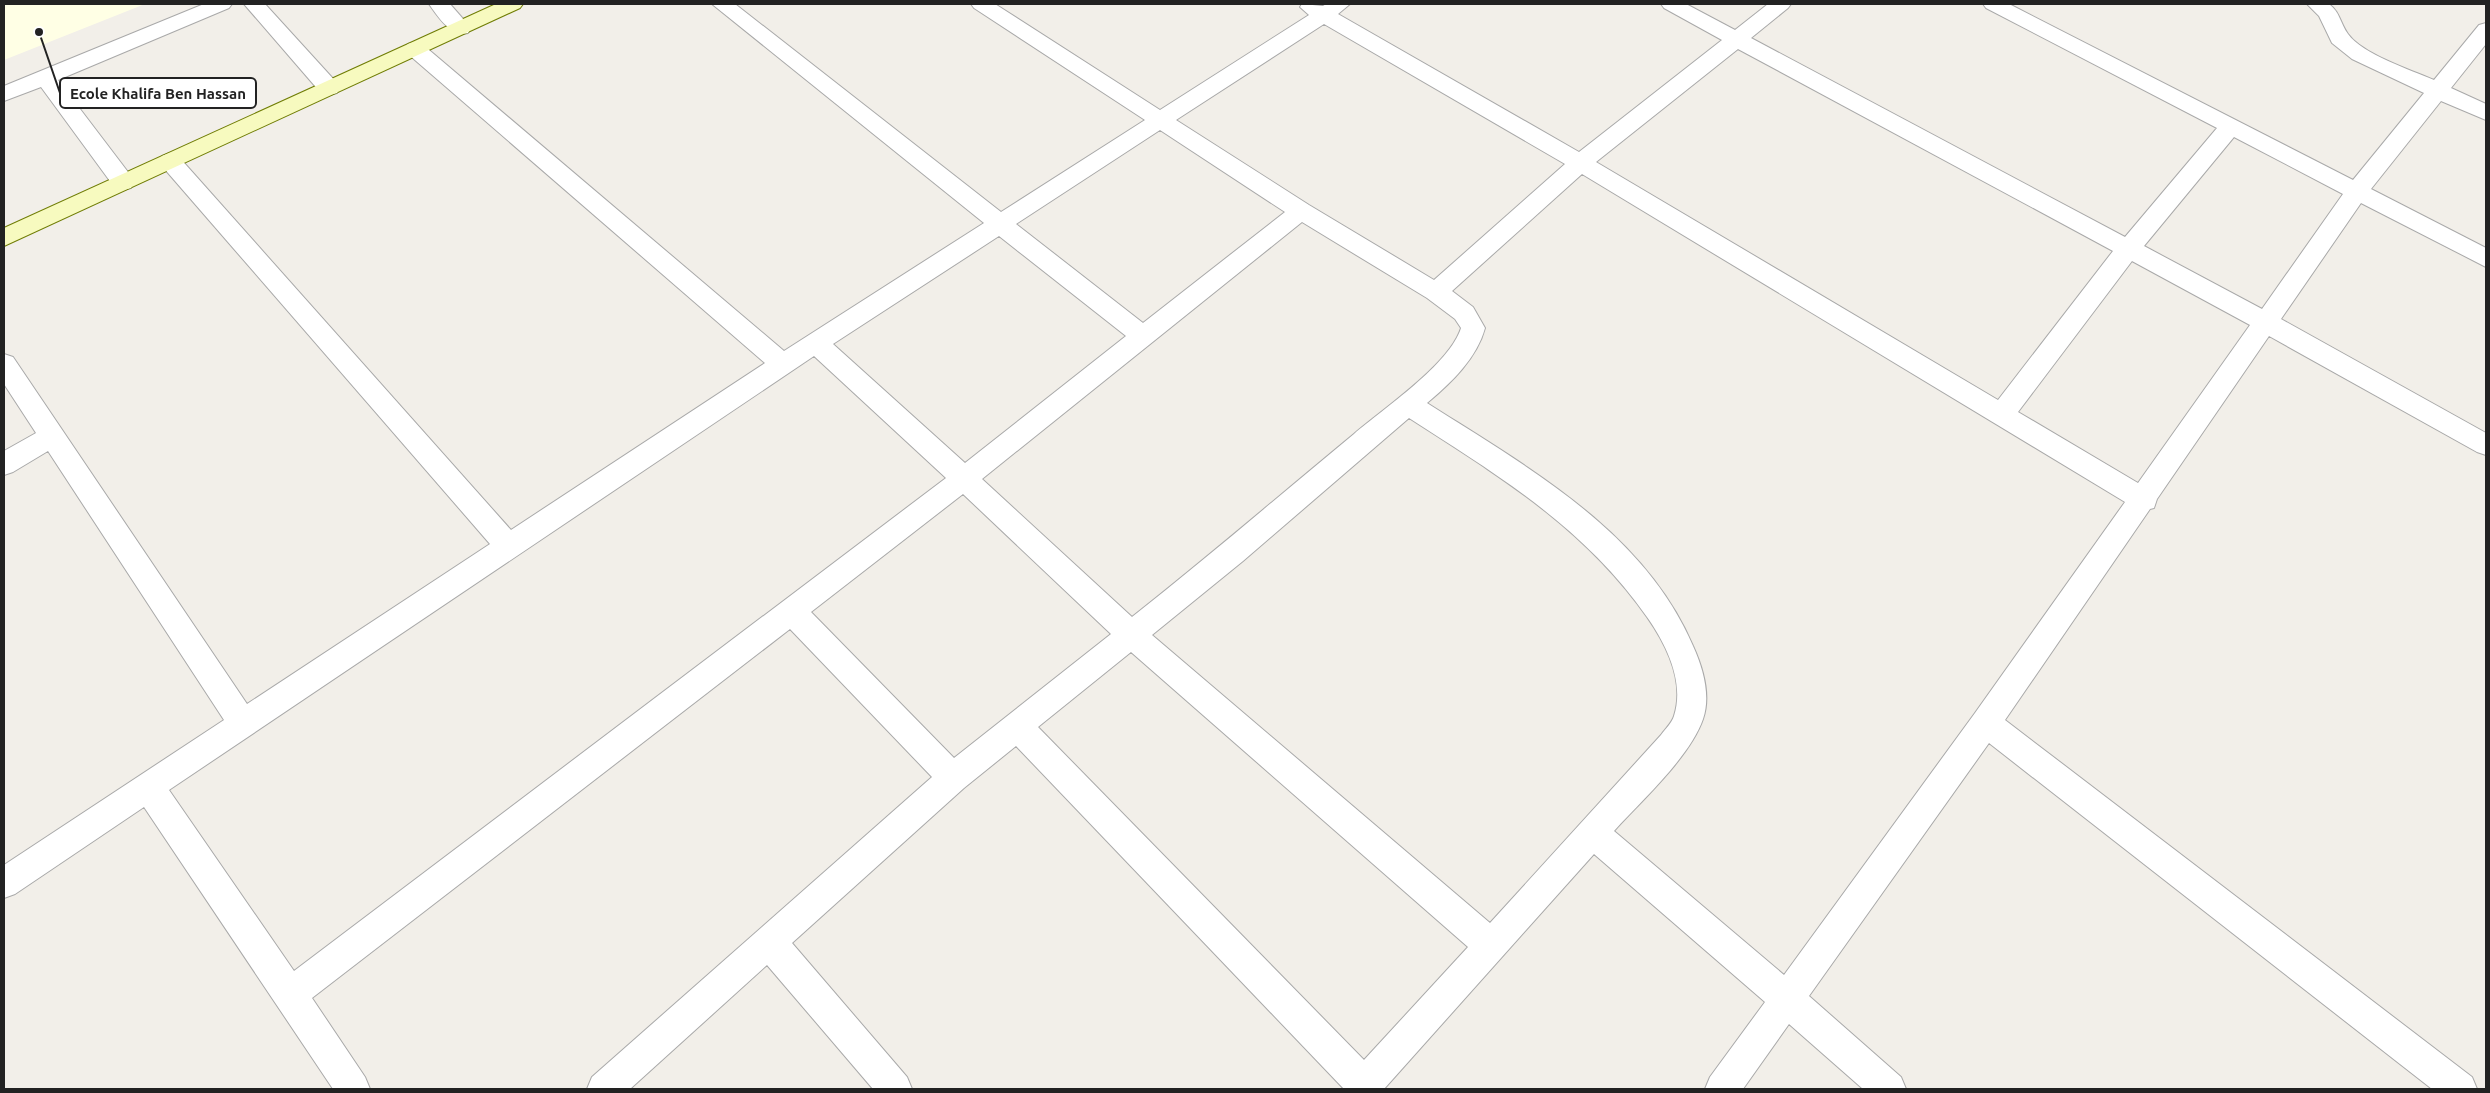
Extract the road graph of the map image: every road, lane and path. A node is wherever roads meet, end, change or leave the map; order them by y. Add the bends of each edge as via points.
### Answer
1 (222, 4) edge
2 (254, 4) edge
3 (439, 4) edge
4 (513, 4) edge
5 (722, 4) edge
6 (981, 4) edge
7 (1671, 4) edge
8 (1781, 4) edge
9 (1993, 4) edge
10 (2317, 4) edge
11 (1323, 7) edge
12 (461, 28) junction
13 (2486, 30) edge
14 (1739, 38) junction
15 (414, 49) junction
16 (45, 77) junction
17 (330, 88) junction
18 (2437, 91) junction
19 (4, 94) edge
20 (2486, 113) edge
21 (1159, 121) junction
22 (2231, 126) junction
23 (170, 161) junction
24 (1580, 163) junction
25 (123, 182) junction
26 (2357, 191) junction
27 (1301, 211) junction
28 (1000, 223) junction
29 (4, 238) edge
30 (2128, 248) junction
31 (2486, 258) edge
32 (1436, 292) junction
33 (2267, 323) junction
34 (1142, 336) junction
35 (817, 344) junction
36 (4, 364) edge
37 (783, 364) junction
38 (1408, 404) junction
39 (2002, 415) junction
40 (51, 437) junction
41 (2486, 445) edge
42 (4, 464) edge
43 (964, 478) junction
44 (2144, 500) junction
45 (509, 548) junction
46 (792, 612) junction
47 (1132, 636) junction
48 (243, 723) junction
49 (1986, 723) junction
50 (1017, 726) junction
51 (953, 778) junction
52 (148, 786) junction
53 (1594, 834) junction
54 (4, 883) edge
55 (769, 942) junction
56 (1492, 946) junction
57 (290, 994) junction
58 (1787, 999) junction
59 (1363, 1087) edge
60 (353, 1089) edge
61 (604, 1089) edge
62 (895, 1089) edge
63 (1722, 1089) edge
64 (1889, 1089) edge
65 (2460, 1089) edge

1 - 16 street
2 - 17 street
3 - 12 street
4 - 12 street
5 - 28 street
6 - 21 street
7 - 14 street
8 - 14 street
9 - 22 street
10 - 18 street via 2328,13 2344,44
11 - 21 street
11 - 24 street
12 - 15 street
13 - 18 street
14 - 24 street
14 - 30 street
15 - 17 street
15 - 37 street
16 - 19 street
16 - 25 street
17 - 23 street
18 - 20 street
18 - 26 street
21 - 27 street
21 - 28 street
22 - 26 street
22 - 30 street
23 - 25 street
23 - 45 street
24 - 32 street
24 - 39 street
25 - 29 street
26 - 31 street
26 - 33 street
27 - 32 street
27 - 34 street
28 - 34 street
28 - 35 street
30 - 33 street
30 - 39 street
32 - 38 street via 1467,316 1472,336 1454,362
33 - 41 street
33 - 44 street
34 - 43 street
35 - 37 street
35 - 43 street
36 - 40 street
37 - 45 street
38 - 47 street
38 - 53 street via 1531,485 1583,525 1626,567 1670,626 1685,658 1691,689 1689,717 1672,745
39 - 44 street
40 - 42 street
40 - 48 street
43 - 46 street
43 - 47 street
44 - 49 street
45 - 48 street
46 - 51 street
46 - 57 street
47 - 50 street
47 - 56 street
48 - 52 street
49 - 58 street
49 - 65 street
50 - 51 street
50 - 59 street
51 - 55 street
52 - 54 street
52 - 57 street
53 - 56 street
53 - 58 street
55 - 61 street
55 - 62 street
56 - 59 street
57 - 60 street
58 - 63 street
58 - 64 street

